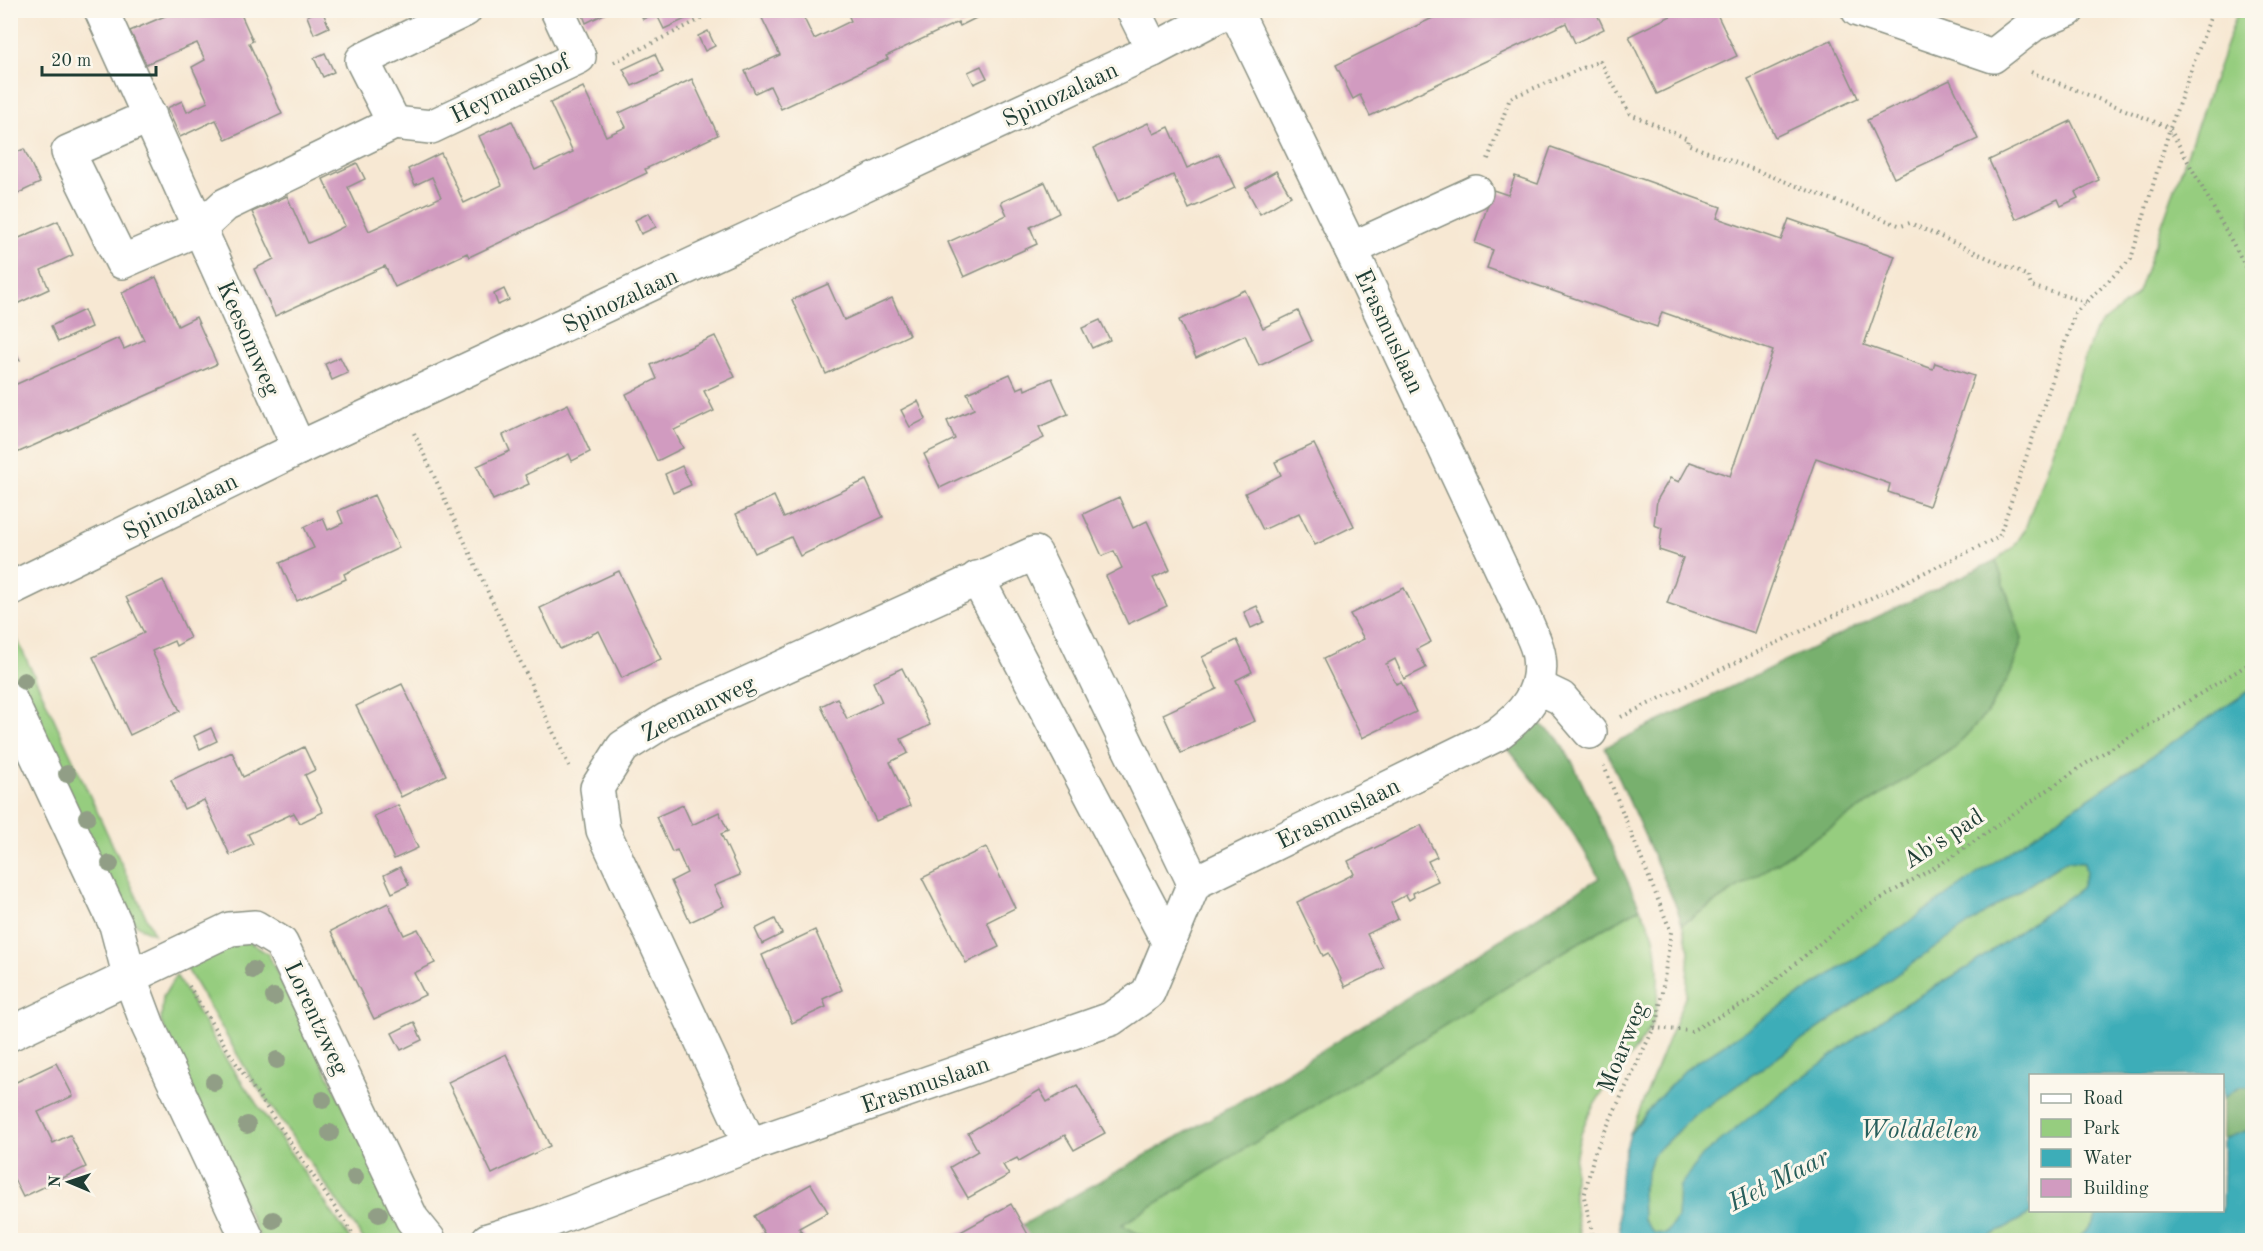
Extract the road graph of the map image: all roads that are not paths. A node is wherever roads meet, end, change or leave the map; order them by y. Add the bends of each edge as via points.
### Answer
1 (101, 10) edge
2 (465, 10) edge
3 (557, 10) edge
4 (1133, 10) edge
5 (1229, 10) edge
6 (1235, 10) edge
7 (1858, 10) edge
8 (2068, 10) edge
9 (1153, 50) junction
10 (150, 116) junction
11 (394, 123) junction
12 (1476, 192) road end
13 (200, 228) junction
14 (1351, 249) junction
15 (299, 448) junction
16 (977, 578) junction
17 (10, 589) edge
18 (1538, 687) junction
19 (10, 699) edge
20 (1590, 732) road end
21 (1194, 883) junction
22 (1169, 943) junction
23 (130, 978) junction
24 (10, 1034) edge
25 (750, 1145) junction
26 (248, 1240) edge
27 (429, 1240) edge
28 (488, 1240) edge

1 - 10 street, Keesomweg
2 - 11 street via 362,60
3 - 11 street, Heymanshof via 579,57 431,127
4 - 9 street
5 - 9 street, Spinozalaan
6 - 14 street, Erasmuslaan
7 - 8 street via 1993,56 2034,24
9 - 15 street, Spinozalaan
10 - 13 street, Keesomweg
10 - 13 street via 68,152 122,262
11 - 13 street via 225,205
12 - 14 street
13 - 15 street, Keesomweg
14 - 18 street, Erasmuslaan via 1526,621 1539,656
15 - 17 street, Spinozalaan
16 - 21 street, Zeemanweg via 1035,553
16 - 22 street
16 - 25 street, Zeemanweg via 666,720 623,747 597,788 603,830
18 - 20 street via 1561,699
18 - 21 street, Erasmuslaan via 1520,718 1496,735
19 - 23 street via 116,925
21 - 22 street, Erasmuslaan
22 - 25 street, Erasmuslaan via 1148,993 1111,1019
23 - 24 street, Lorentzweg
23 - 26 street via 148,1026
23 - 27 street, Lorentzweg via 230,929 255,927 281,943 412,1219
25 - 28 street, Erasmuslaan

